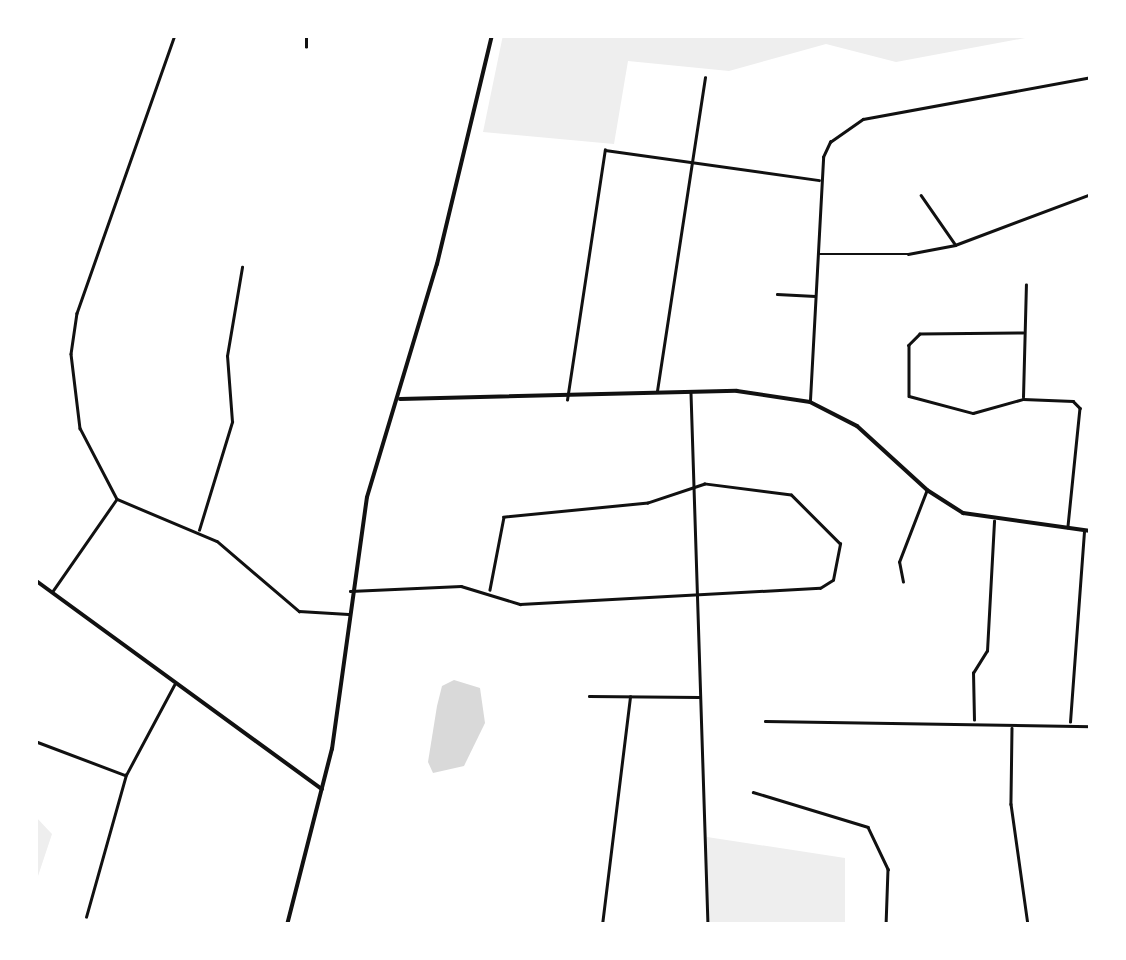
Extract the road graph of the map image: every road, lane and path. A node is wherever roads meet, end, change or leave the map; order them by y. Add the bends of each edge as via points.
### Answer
1 (175, 35) edge
2 (306, 35) edge
3 (492, 35) edge
4 (306, 47) dead end
5 (1091, 77) edge
6 (705, 78) dead end
7 (694, 164) junction
8 (821, 181) junction
9 (1091, 194) edge
10 (921, 195) dead end
11 (956, 246) junction
12 (818, 254) junction
13 (242, 267) dead end
14 (1026, 285) dead end
15 (777, 294) dead end
16 (816, 296) junction
17 (1023, 334) junction
18 (692, 391) junction
19 (656, 392) junction
20 (400, 399) junction
21 (1022, 399) junction
22 (567, 400) junction
23 (810, 402) junction
24 (692, 489) junction
25 (927, 490) junction
26 (117, 499) junction
27 (994, 521) junction
28 (1068, 528) junction
29 (1084, 530) junction
30 (198, 531) junction
31 (1091, 531) edge
32 (35, 580) edge
33 (902, 582) dead end
34 (490, 590) junction
35 (350, 591) junction
36 (52, 592) junction
37 (695, 597) junction
38 (348, 614) junction
39 (175, 684) junction
40 (589, 696) dead end
41 (630, 697) junction
42 (701, 697) junction
43 (766, 720) dead end
44 (974, 723) junction
45 (1012, 724) junction
46 (1070, 726) junction
47 (1091, 726) edge
48 (35, 741) edge
49 (126, 775) junction
50 (322, 789) junction
51 (753, 792) dead end
52 (86, 917) dead end
53 (287, 925) edge
54 (602, 925) edge
55 (708, 925) edge
56 (886, 925) edge
57 (1028, 925) edge

1 - 26 street via 99,243 71,354 80,428
2 - 4 street
3 - 20 main road via 476,119
5 - 8 street via 863,120 830,142
6 - 7 street
7 - 8 street
7 - 19 street
7 - 22 street via 605,150
8 - 12 street
9 - 11 street
10 - 11 street
11 - 12 street via 908,254
12 - 16 street
13 - 30 street via 227,356 232,422
14 - 17 street
15 - 16 street
16 - 23 street
17 - 21 street
17 - 21 street via 920,334 909,345 909,396 973,412
18 - 19 main road
18 - 23 main road
18 - 24 street
19 - 22 main road
20 - 22 main road
20 - 35 main road via 367,496
21 - 28 street via 1073,401 1080,408
23 - 25 main road via 857,426
24 - 34 street via 648,503 504,517
24 - 37 street
24 - 37 street via 748,485 791,494 840,544 833,580 820,588
25 - 27 main road via 964,513
25 - 33 street via 899,562
26 - 30 street
26 - 36 street
27 - 28 main road
27 - 44 street via 987,651 972,676
28 - 29 main road
29 - 31 main road
29 - 46 street
30 - 38 street via 299,610
32 - 36 main road
34 - 35 street
34 - 37 street via 520,604
35 - 38 main road
36 - 39 main road
37 - 42 street
38 - 50 main road
39 - 49 street
39 - 50 main road
40 - 41 street
41 - 42 street
41 - 54 street
42 - 55 street
43 - 44 street
44 - 45 street
45 - 46 street
45 - 57 street via 1012,804
46 - 47 street
48 - 49 street
49 - 52 street
50 - 53 main road
51 - 56 street via 868,827 888,868

